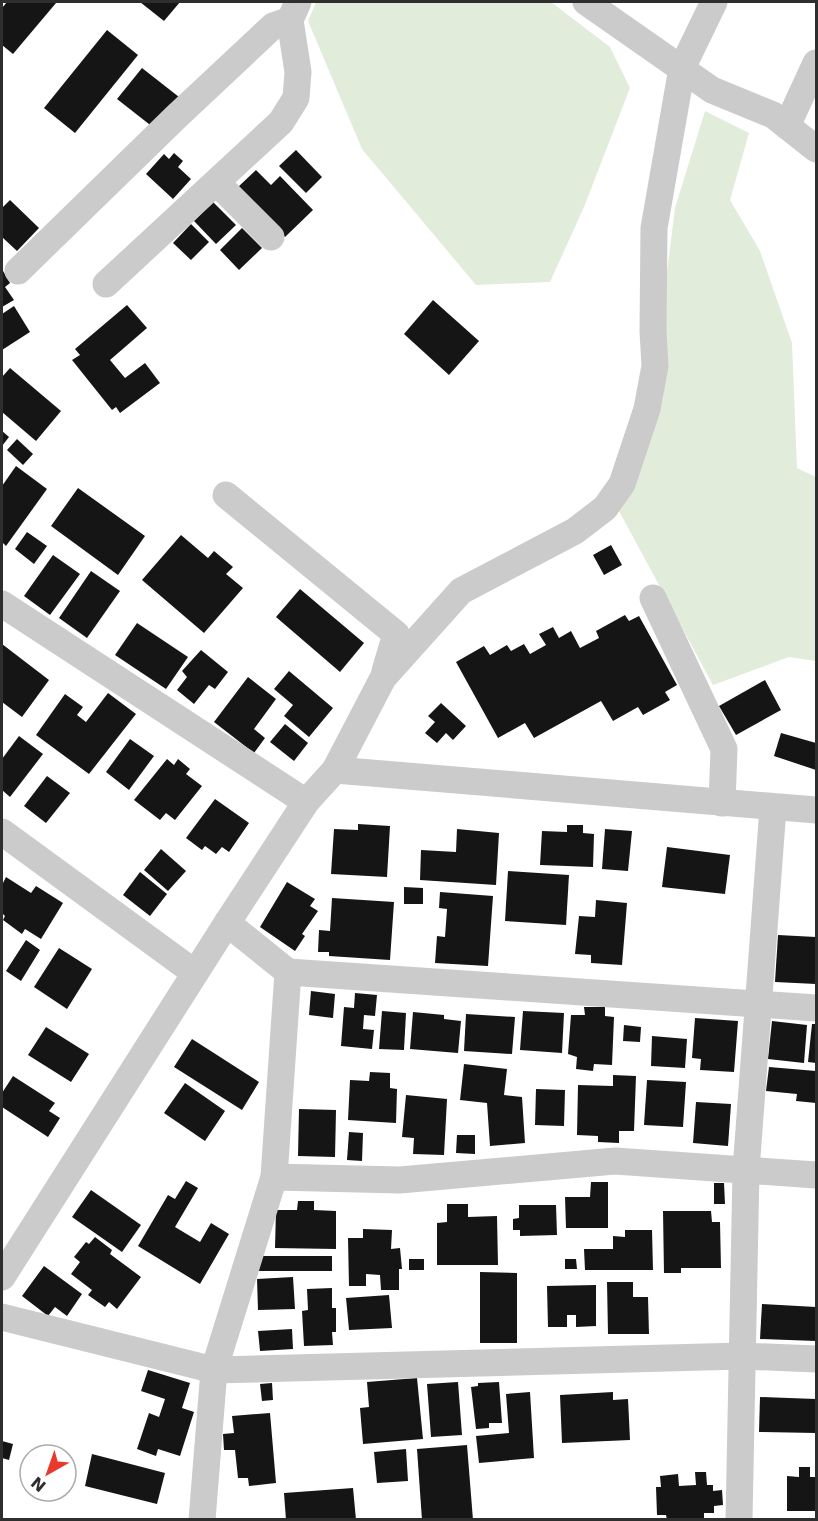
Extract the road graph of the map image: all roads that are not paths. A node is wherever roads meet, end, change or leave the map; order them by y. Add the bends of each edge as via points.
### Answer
1 (586, 2) edge
2 (714, 2) edge
3 (294, 11) edge
4 (816, 63) edge
5 (682, 68) junction
6 (787, 126) junction
7 (816, 149) edge
8 (217, 183) junction
9 (271, 237) dead end
10 (18, 271) dead end
11 (106, 284) dead end
12 (226, 495) dead end
13 (653, 598) dead end
14 (2, 604) edge
15 (383, 678) junction
16 (335, 770) junction
17 (306, 802) junction
18 (722, 802) junction
19 (773, 808) junction
20 (816, 810) edge
21 (2, 832) edge
22 (227, 923) junction
23 (288, 972) junction
24 (195, 973) junction
25 (758, 1003) junction
26 (816, 1008) edge
27 (746, 1170) junction
28 (816, 1175) edge
29 (274, 1177) junction
30 (2, 1277) edge
31 (2, 1317) edge
32 (742, 1356) junction
33 (816, 1359) edge
34 (214, 1370) junction
35 (202, 1520) edge
36 (738, 1520) edge

1 - 5 street
2 - 5 street
3 - 8 street via 296,98 281,122
3 - 10 street via 177,116
4 - 6 street
5 - 6 street via 712,90 773,115
5 - 15 street via 654,228 655,366 647,409 622,484 605,508 575,531 461,591
6 - 7 street
8 - 9 street
8 - 11 street
12 - 15 street via 396,634
13 - 18 street via 724,750
14 - 17 street
15 - 16 street
16 - 17 street
16 - 18 street
17 - 22 street
18 - 19 street
19 - 20 street
19 - 25 street
21 - 24 street
22 - 23 street
22 - 24 street
23 - 25 street
23 - 29 street
24 - 30 street
25 - 26 street
25 - 27 street
27 - 28 street
27 - 29 street via 615,1161 400,1180
27 - 32 street
29 - 34 street
31 - 34 street
32 - 33 street
32 - 34 street
32 - 36 street
34 - 35 street

